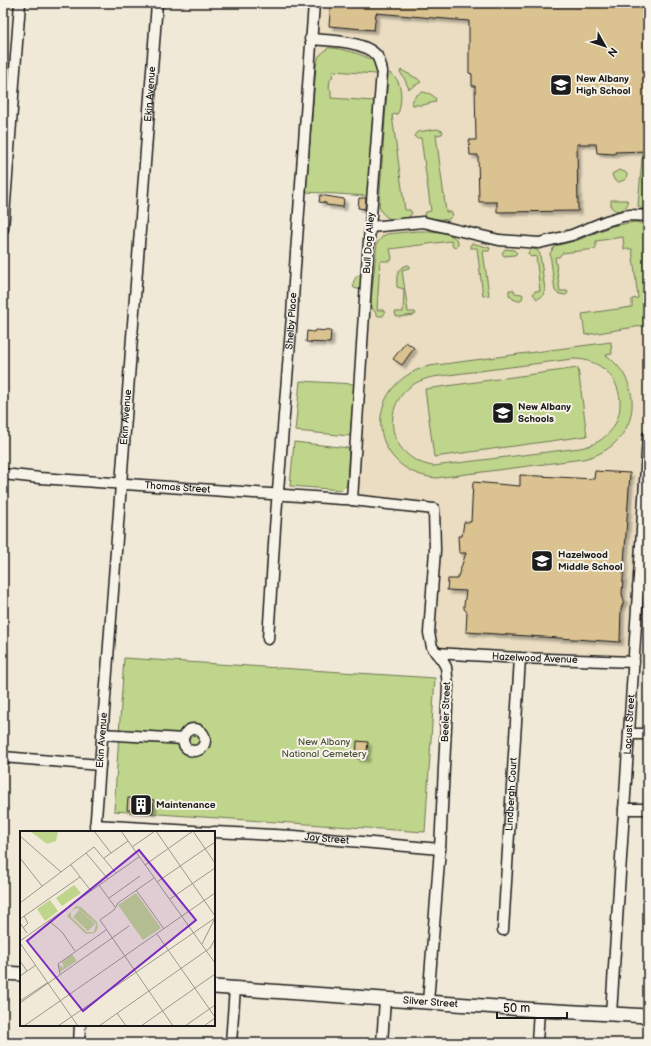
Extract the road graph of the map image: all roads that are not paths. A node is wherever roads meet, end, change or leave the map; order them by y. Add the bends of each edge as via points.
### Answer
1 (20, 3) edge
2 (157, 3) edge
3 (314, 3) edge
4 (310, 39) junction
5 (648, 216) edge
6 (370, 227) junction
7 (3, 229) edge
8 (648, 436) edge
9 (3, 474) edge
10 (121, 484) junction
11 (278, 495) junction
12 (352, 500) junction
13 (643, 587) edge
14 (268, 639) dead end
15 (436, 653) junction
16 (520, 658) junction
17 (634, 662) junction
18 (102, 734) junction
19 (629, 734) junction
20 (648, 734) edge
21 (183, 739) dead end
22 (3, 757) edge
23 (100, 765) junction
24 (624, 809) junction
25 (648, 809) edge
26 (95, 828) edge
27 (180, 831) edge
28 (215, 832) edge
29 (440, 849) junction
30 (503, 930) dead end
31 (3, 973) edge
32 (20, 974) edge
33 (215, 987) edge
34 (235, 988) junction
35 (385, 1000) junction
36 (428, 1002) junction
37 (539, 1010) junction
38 (611, 1014) junction
39 (648, 1016) edge
40 (80, 1026) edge
41 (79, 1043) edge
42 (231, 1043) edge
43 (382, 1043) edge
44 (537, 1043) edge

1 - 7 street
2 - 10 street, Ekin Avenue
3 - 4 street, Shelby Place
4 - 6 street, Bull Dog Alley via 331,40 364,48 377,56 381,63
4 - 11 street, Shelby Place
5 - 6 street via 623,216 572,235 539,243 498,240 423,222
6 - 12 street, Bull Dog Alley
8 - 13 street, Locust Street
9 - 10 street, Thomas Street
10 - 11 street, Thomas Street
10 - 18 street, Ekin Avenue
11 - 12 street, Thomas Street
11 - 14 street, Shelby Place
12 - 15 street, Beeler Street via 434,509 436,550 429,633
13 - 17 street, Locust Street
15 - 16 street, Hazelwood Avenue
15 - 29 street, Beeler Street via 446,667 448,686
16 - 17 street, Hazelwood Avenue
16 - 30 street, Lindbergh Court
17 - 19 street, Locust Street
18 - 21 street
18 - 23 street, Ekin Avenue
19 - 20 street
19 - 24 street, Locust Street
22 - 23 street
23 - 26 street, Ekin Avenue
24 - 25 street
24 - 38 street, Locust Street
26 - 27 street
28 - 29 street, Jay Street
29 - 36 street, Beeler Street
31 - 32 main road
33 - 34 main road, Silver Street
34 - 35 main road, Silver Street
34 - 42 street
35 - 36 main road, Silver Street
35 - 43 street
36 - 37 main road, Silver Street
37 - 38 main road, Silver Street
37 - 44 street
38 - 39 main road, Silver Street
40 - 41 street

